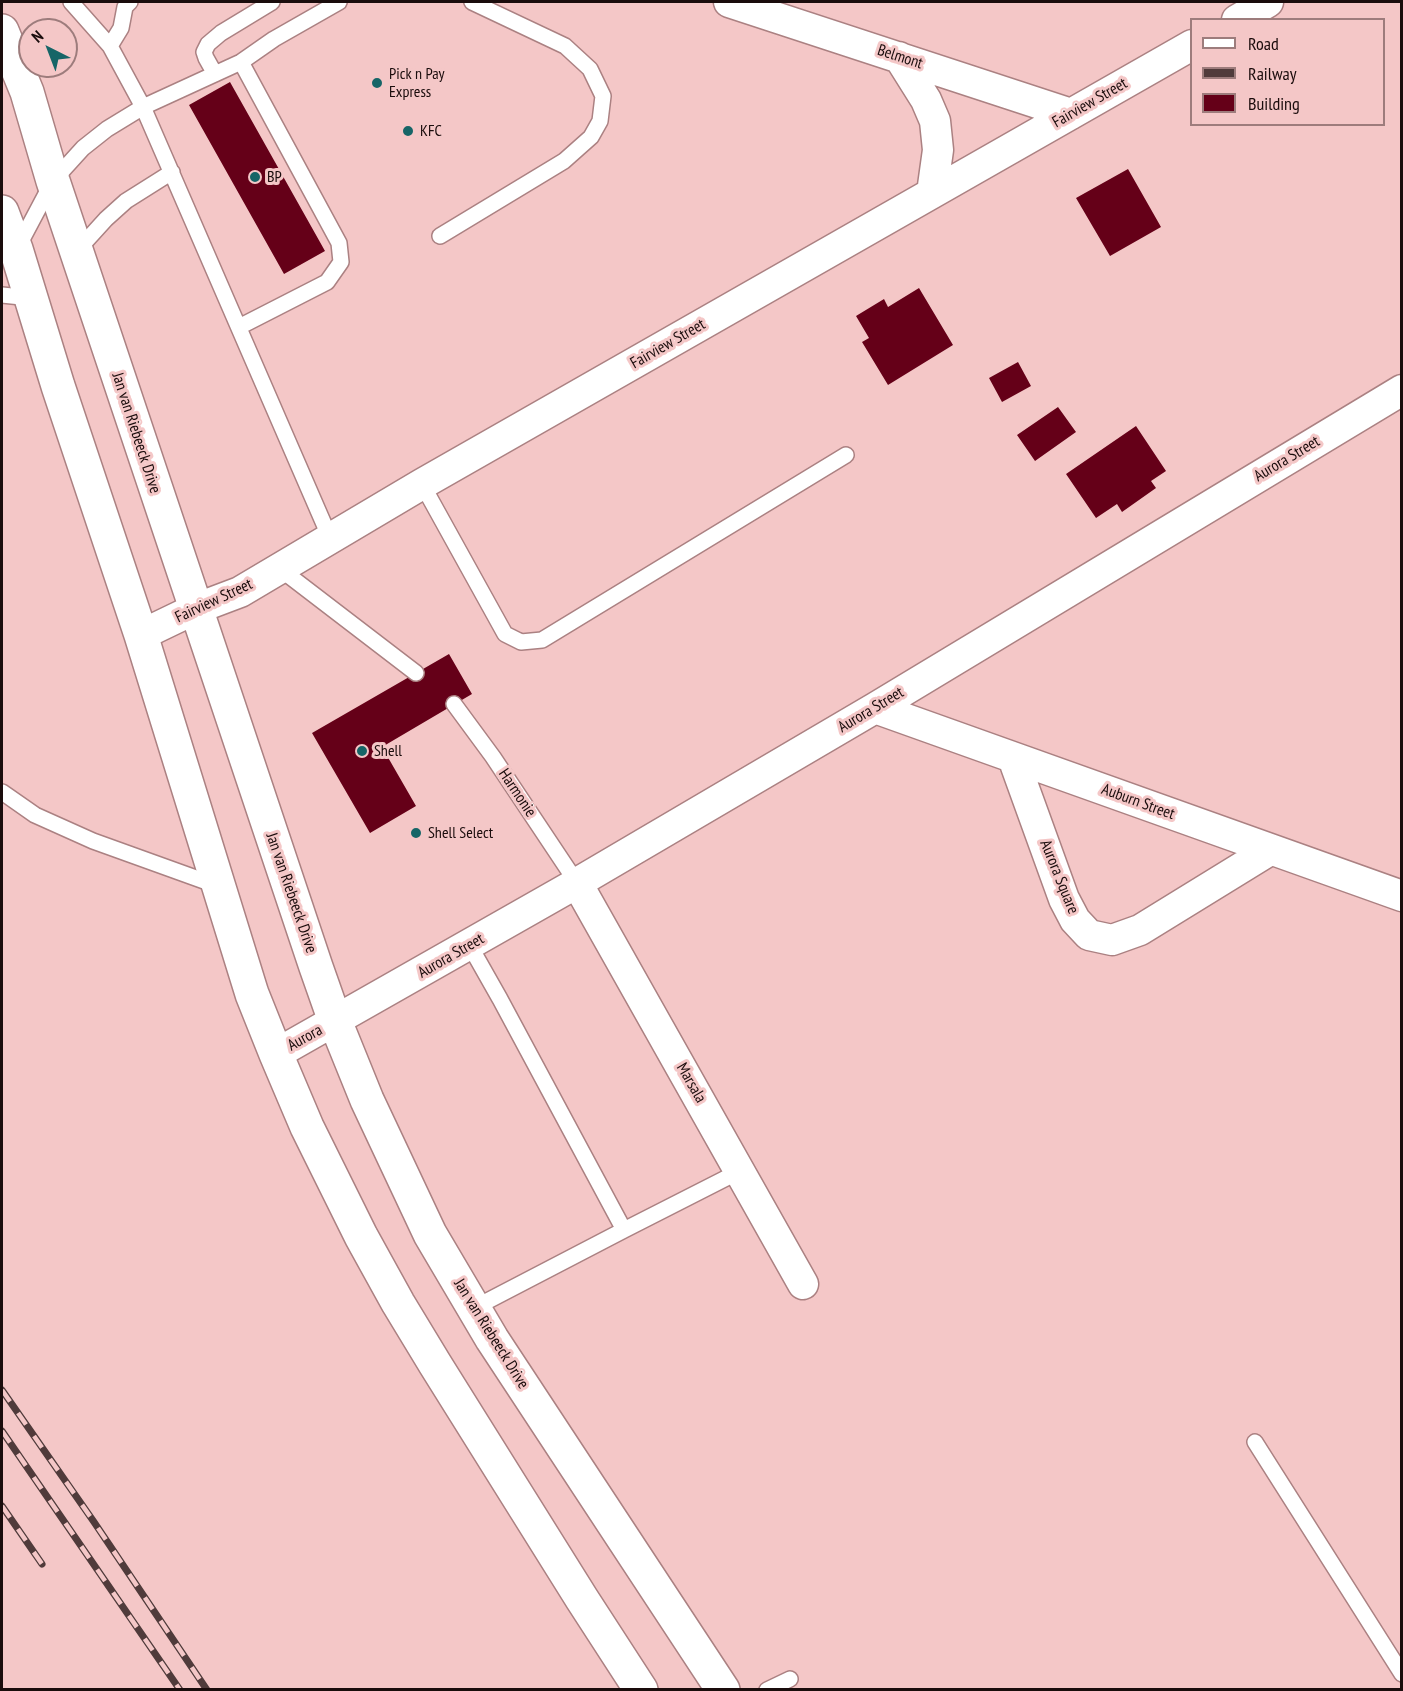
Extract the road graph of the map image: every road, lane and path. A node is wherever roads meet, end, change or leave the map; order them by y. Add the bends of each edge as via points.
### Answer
1 (71, 2) edge
2 (129, 2) edge
3 (272, 2) edge
4 (339, 2) edge
5 (472, 2) edge
6 (729, 2) edge
7 (1268, 2) edge
8 (313, 8) edge
9 (1240, 18) edge
10 (2, 31) edge
11 (110, 46) junction
12 (1190, 46) edge
13 (899, 57) junction
14 (241, 62) junction
15 (215, 74) junction
16 (143, 107) junction
17 (1071, 114) junction
18 (172, 172) junction
19 (53, 182) junction
20 (932, 194) junction
21 (2, 212) edge
22 (440, 236) dead end
23 (16, 249) junction
24 (76, 252) junction
25 (16, 297) edge
26 (239, 327) junction
27 (1401, 390) edge
28 (846, 455) dead end
29 (422, 484) junction
30 (330, 538) junction
31 (279, 568) junction
32 (195, 609) junction
33 (141, 635) junction
34 (416, 673) dead end
35 (454, 704) dead end
36 (875, 708) junction
37 (1013, 758) junction
38 (2, 792) edge
39 (1270, 850) junction
40 (577, 884) junction
41 (219, 886) junction
42 (1401, 896) edge
43 (470, 946) junction
44 (335, 1022) junction
45 (276, 1054) junction
46 (741, 1171) junction
47 (624, 1230) junction
48 (802, 1284) dead end
49 (474, 1308) junction
50 (1255, 1442) dead end
51 (1401, 1674) edge
52 (790, 1679) dead end
53 (642, 1689) edge
54 (723, 1689) edge
55 (767, 1689) edge

1 - 11 lane
2 - 11 lane via 122,28
3 - 15 lane via 208,44 204,52
4 - 8 lane
5 - 22 lane via 565,46 590,69 603,96 600,121 591,137 564,161
6 - 13 street, Belmont
7 - 9 street
8 - 14 lane
10 - 19 main road, Jan van Riebeeck Drive via 27,92
11 - 16 lane
12 - 17 street, Fairview Street
13 - 17 street, Belmont
13 - 20 street via 935,121 938,150
14 - 15 lane
14 - 26 lane via 339,243 341,262 327,282
15 - 16 lane
16 - 18 lane
16 - 19 lane via 83,148
17 - 20 street, Fairview Street
18 - 24 lane via 126,201
18 - 26 lane
19 - 23 lane
19 - 24 main road, Jan van Riebeeck Drive
20 - 29 street, Fairview Street
21 - 23 main road
23 - 25 main road
24 - 32 main road, Jan van Riebeeck Drive
25 - 33 main road via 58,386
26 - 30 lane
27 - 36 street, Aurora Street
28 - 29 lane via 542,640 521,642 505,634
29 - 30 street, Fairview Street
30 - 31 street, Fairview Street
31 - 32 street, Fairview Street via 240,592
31 - 34 lane
32 - 33 street, Fairview Street
32 - 44 main road, Jan van Riebeeck Drive
33 - 41 main road
35 - 40 lane, Harmonie
36 - 37 street, Auburn Street
36 - 40 street, Aurora Street
37 - 39 street, Auburn Street
37 - 39 street, Aurora Square via 1064,899 1089,935 1112,939 1140,930
38 - 41 lane via 34,814 93,841
39 - 42 street, Auburn Street
40 - 43 street, Aurora Street
40 - 46 street, Marsala
41 - 45 main road via 252,994
43 - 44 street, Aurora Street
43 - 47 lane
44 - 45 street, Aurora
44 - 49 main road, Jan van Riebeeck Drive via 430,1234
45 - 53 main road via 312,1137 398,1303
46 - 47 lane
46 - 48 street, Marsala
47 - 49 lane
49 - 54 main road, Jan van Riebeeck Drive
50 - 51 lane
52 - 55 lane

